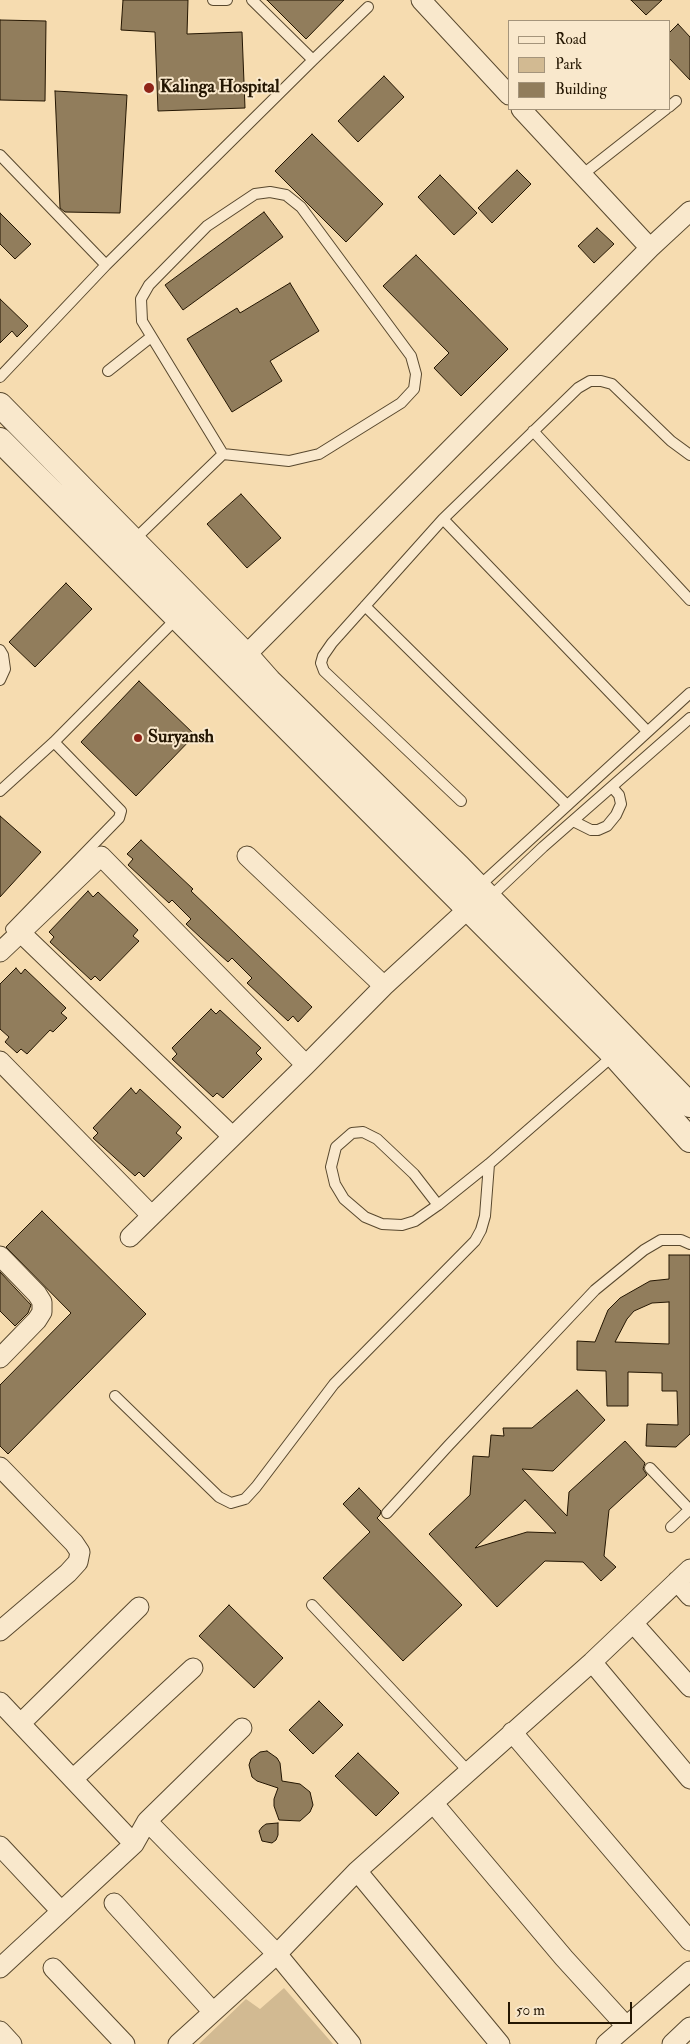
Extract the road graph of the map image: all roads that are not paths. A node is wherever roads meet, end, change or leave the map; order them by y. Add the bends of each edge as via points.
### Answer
1 (213, 0) edge
2 (227, 0) edge
3 (252, 0) edge
4 (421, 0) edge
5 (368, 7) dead end
6 (313, 60) junction
7 (508, 94) edge
8 (522, 110) edge
9 (664, 110) edge
10 (0, 155) edge
11 (582, 175) junction
12 (690, 211) edge
13 (650, 248) junction
14 (106, 265) junction
15 (151, 336) junction
16 (108, 371) dead end
17 (0, 377) edge
18 (0, 405) edge
19 (532, 431) junction
20 (0, 440) edge
21 (223, 454) junction
22 (690, 455) edge
23 (443, 519) junction
24 (134, 540) junction
25 (690, 600) edge
26 (365, 606) junction
27 (178, 617) junction
28 (0, 650) edge
29 (246, 655) junction
30 (0, 680) edge
31 (690, 693) edge
32 (690, 718) edge
33 (647, 730) junction
34 (54, 742) junction
35 (612, 786) junction
36 (0, 791) edge
37 (461, 801) dead end
38 (567, 805) junction
39 (573, 821) junction
40 (247, 856) dead end
41 (474, 902) junction
42 (20, 932) junction
43 (0, 941) edge
44 (0, 952) edge
45 (384, 986) junction
46 (614, 1055) junction
47 (0, 1061) edge
48 (306, 1065) junction
49 (690, 1105) edge
50 (232, 1136) junction
51 (690, 1140) edge
52 (489, 1164) junction
53 (438, 1205) junction
54 (151, 1215) junction
55 (130, 1237) dead end
56 (690, 1244) edge
57 (0, 1256) edge
58 (0, 1358) edge
59 (114, 1396) dead end
60 (0, 1468) edge
61 (650, 1468) dead end
62 (690, 1510) edge
63 (387, 1513) dead end
64 (671, 1527) dead end
65 (684, 1576) edge
66 (690, 1596) edge
67 (312, 1605) dead end
68 (139, 1607) dead end
69 (633, 1623) junction
70 (0, 1631) edge
71 (592, 1662) junction
72 (193, 1668) dead end
73 (690, 1687) edge
74 (0, 1702) edge
75 (22, 1723) junction
76 (242, 1728) dead end
77 (512, 1732) junction
78 (469, 1772) junction
79 (74, 1778) junction
80 (690, 1779) edge
81 (434, 1804) junction
82 (147, 1821) junction
83 (134, 1844) junction
84 (0, 1846) edge
85 (357, 1871) junction
86 (114, 1903) dead end
87 (61, 1911) junction
88 (690, 1941) edge
89 (277, 1954) junction
90 (3, 1958) edge
91 (53, 1968) dead end
92 (688, 1975) edge
93 (213, 2012) junction
94 (626, 2026) junction
95 (690, 2026) edge
96 (0, 2031) edge
97 (12, 2044) edge
98 (125, 2044) edge
99 (178, 2044) edge
100 (351, 2044) edge
101 (500, 2044) edge
102 (606, 2044) edge
103 (672, 2044) edge

1 - 2 lane
3 - 6 lane
4 - 7 street
5 - 6 lane
6 - 14 lane
8 - 11 street
9 - 11 lane
10 - 14 lane
11 - 13 street
12 - 13 street
13 - 29 street
14 - 17 lane
15 - 16 lane
15 - 21 lane
15 - 21 lane via 142,321 141,299 148,285 207,226 255,194 270,192 286,195 302,207 411,356 416,374 414,389 401,403 319,454 289,461
18 - 24 street
19 - 22 lane via 578,388 590,381 601,380 612,384
19 - 23 lane
19 - 25 lane
20 - 27 street
21 - 24 lane
23 - 26 lane
23 - 33 lane
24 - 29 street
26 - 37 lane via 323,656 324,671
26 - 38 lane
27 - 34 lane
27 - 41 street
28 - 30 lane via 5,669
29 - 41 street
31 - 33 lane
32 - 35 lane
33 - 38 lane
34 - 36 lane
34 - 43 lane via 121,811 119,818
35 - 39 lane
35 - 39 lane via 622,804 607,826 591,830
38 - 41 lane
39 - 41 lane
40 - 45 street
41 - 45 street
41 - 46 street
41 - 49 street
42 - 44 street
42 - 48 street via 100,856
42 - 50 street
45 - 48 street
46 - 51 street
46 - 52 lane
47 - 54 street
48 - 50 street
50 - 54 street
52 - 53 lane
52 - 59 lane via 485,1216 475,1241 334,1384 245,1499 231,1503 219,1497
53 - 53 lane via 402,1225 382,1224 364,1217 344,1199 336,1184 331,1167 336,1147 352,1133 363,1132 377,1139 414,1174
54 - 55 street
56 - 63 lane via 681,1240 661,1240 595,1290
57 - 58 street via 37,1294 42,1302 42,1312
60 - 70 street via 80,1552 78,1562 68,1573
61 - 62 lane
62 - 64 lane
65 - 66 street
65 - 69 street
67 - 78 lane
68 - 75 street
69 - 71 street
69 - 73 street
71 - 77 street
71 - 80 street
72 - 79 street
74 - 75 street
75 - 79 street
76 - 82 street
77 - 78 street
77 - 88 street
78 - 81 street
79 - 83 street
81 - 85 street
81 - 94 street
82 - 83 street
82 - 89 street
83 - 87 street
84 - 87 street
85 - 89 street
85 - 101 street
86 - 93 street
87 - 90 street
89 - 93 street
89 - 100 street
91 - 98 street
92 - 94 street
93 - 99 street
94 - 102 street
95 - 103 street
96 - 97 street

